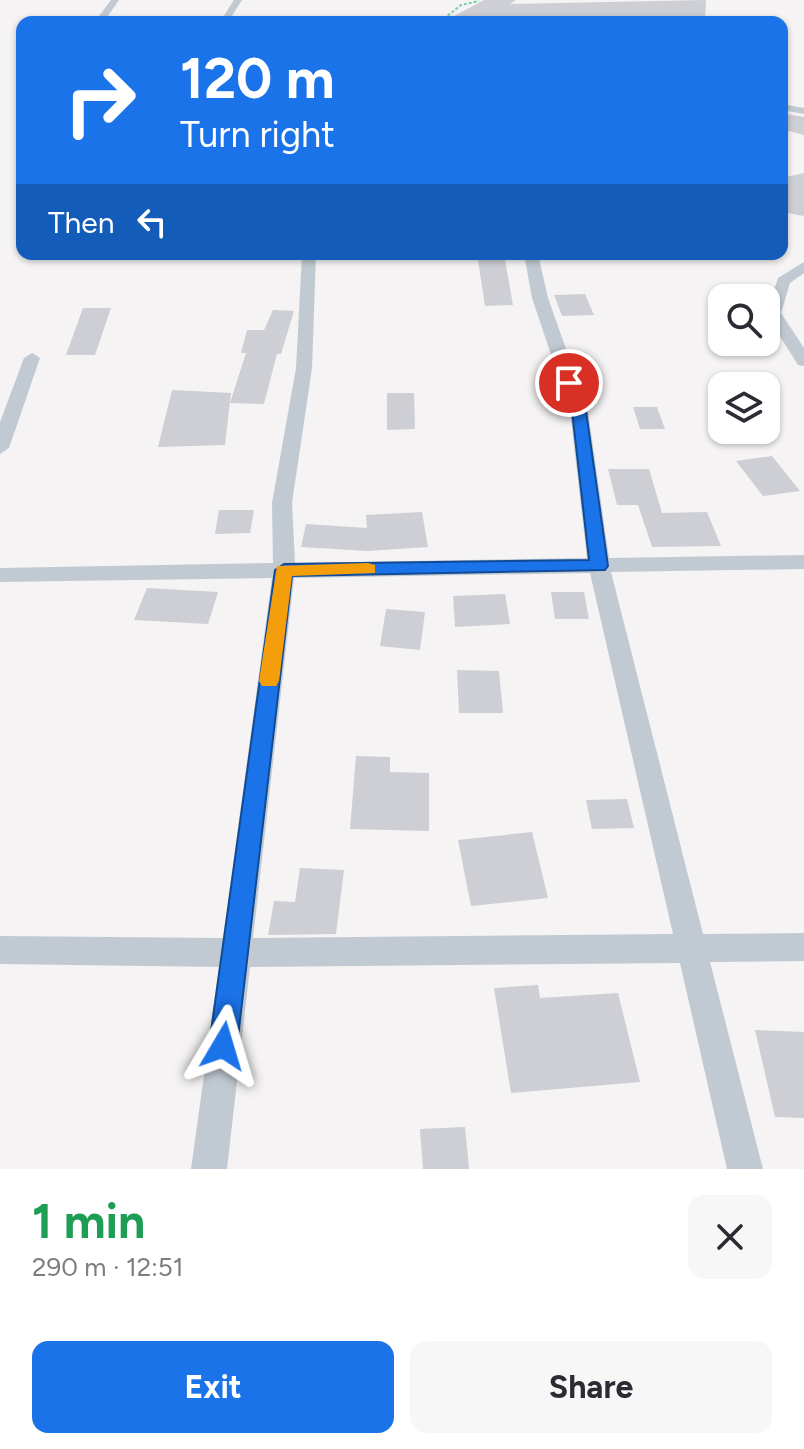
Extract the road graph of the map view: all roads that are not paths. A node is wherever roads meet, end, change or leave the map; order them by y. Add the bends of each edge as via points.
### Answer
1 (309, 260) edge
2 (532, 260) edge
3 (804, 266) edge
4 (32, 358) dead end
5 (804, 361) edge
6 (0, 448) edge
7 (804, 562) edge
8 (599, 566) junction
9 (284, 570) junction
10 (0, 575) edge
11 (804, 947) edge
12 (693, 949) junction
13 (0, 950) edge
14 (233, 953) junction
15 (209, 1169) edge
16 (745, 1169) edge

1 - 9 street via 304,368 282,503
2 - 8 street via 579,411
3 - 5 street via 783,281 773,313
4 - 6 street
7 - 8 street
8 - 9 street
8 - 12 street
9 - 10 street
9 - 14 street
11 - 12 street
12 - 14 street
12 - 16 street
13 - 14 street
14 - 15 street

